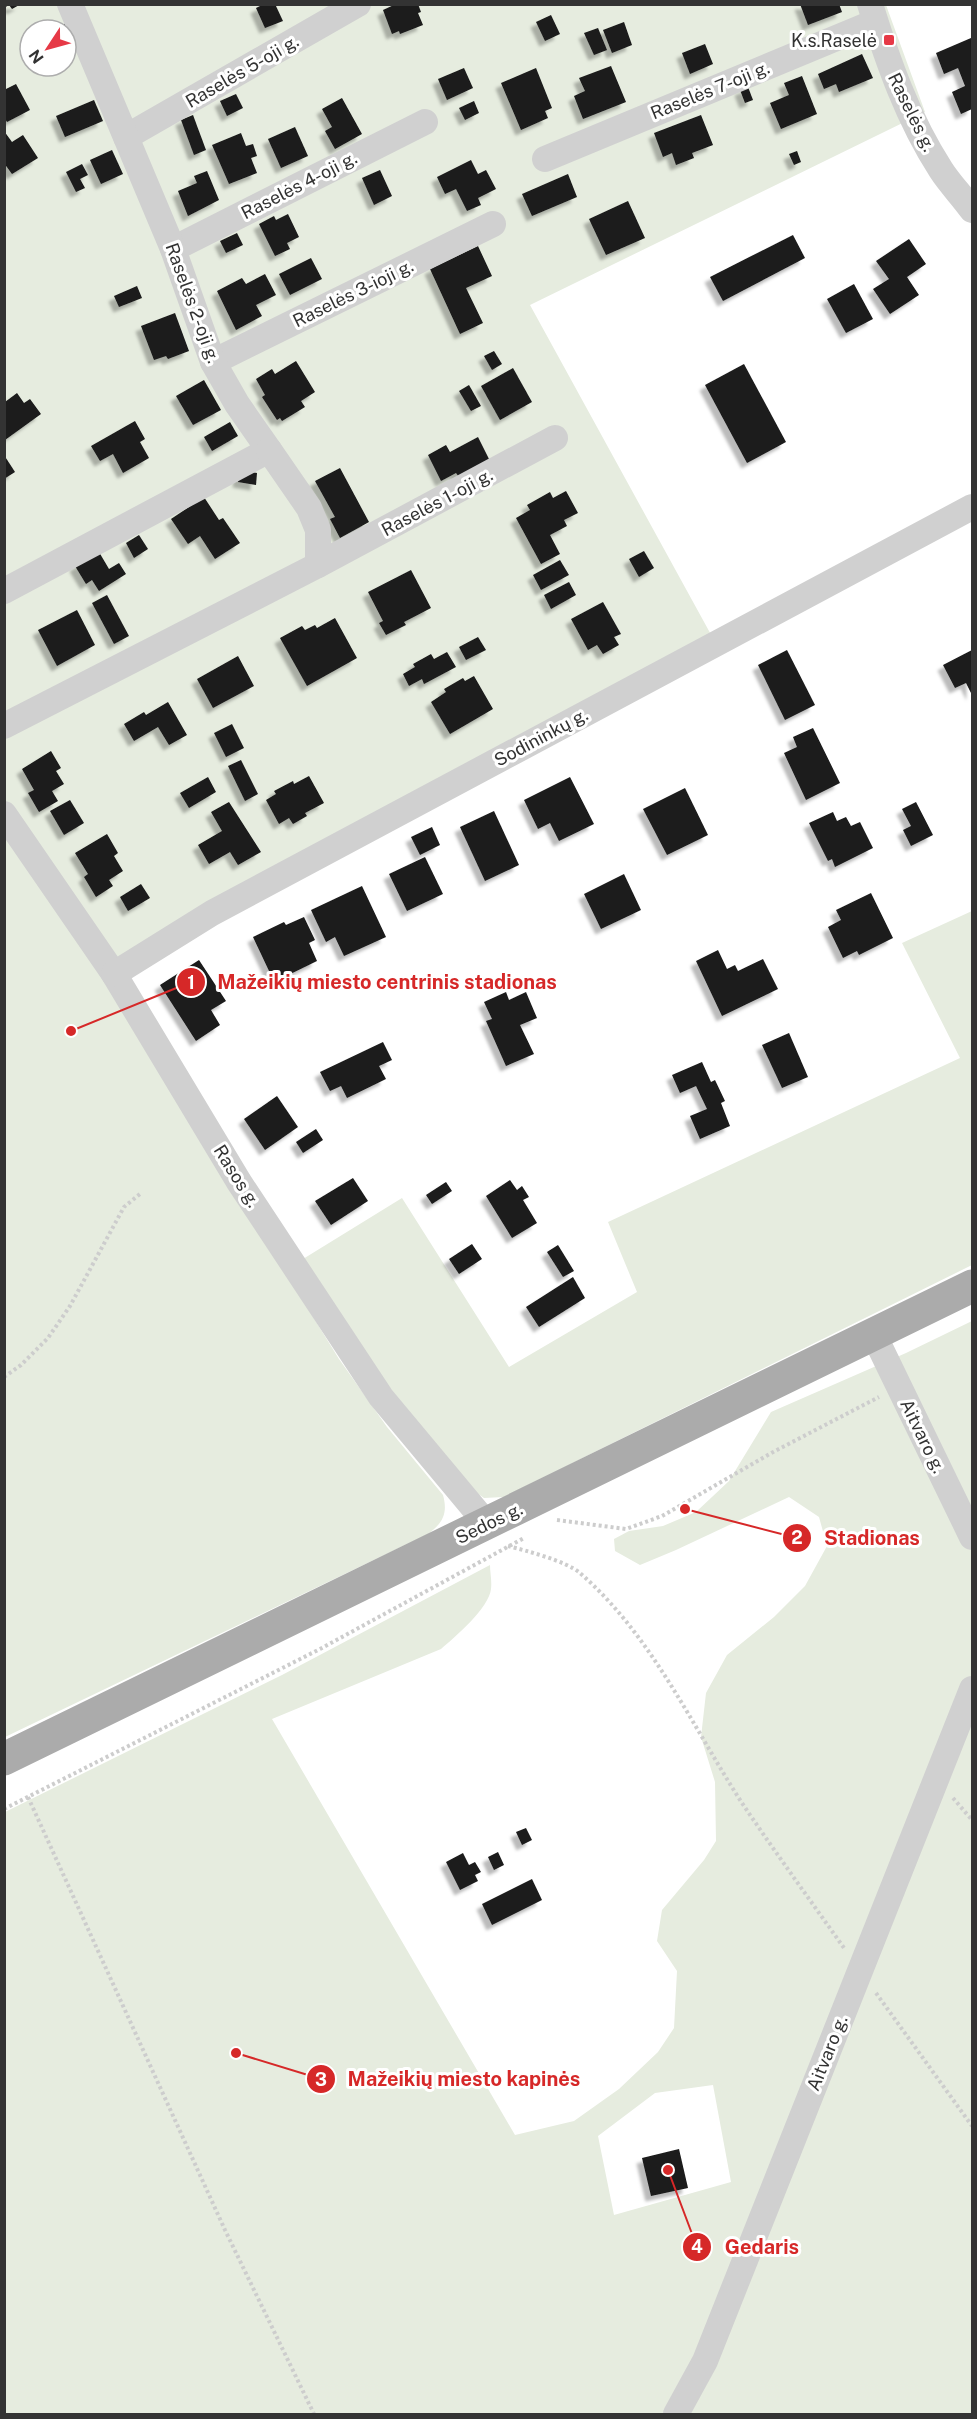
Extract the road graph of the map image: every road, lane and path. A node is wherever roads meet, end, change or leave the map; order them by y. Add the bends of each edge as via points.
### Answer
1 (70, 4) edge
2 (358, 4) edge
3 (872, 13) edge
4 (424, 122) dead end
5 (126, 137) junction
6 (545, 159) dead end
7 (972, 210) edge
8 (492, 224) dead end
9 (173, 249) junction
10 (213, 362) junction
11 (555, 438) dead end
12 (269, 450) junction
13 (972, 507) edge
14 (318, 565) junction
15 (4, 591) edge
16 (4, 726) edge
17 (4, 814) edge
18 (114, 974) junction
19 (140, 1194) dead end
20 (972, 1286) edge
21 (874, 1335) junction
22 (4, 1377) edge
23 (895, 1378) junction
24 (549, 1524) dead end
25 (530, 1534) dead end
26 (497, 1535) junction
27 (972, 1537) edge
28 (972, 1689) edge
29 (4, 1759) edge
30 (28, 1797) junction
31 (4, 1809) edge
32 (860, 1971) junction
33 (972, 2126) edge
34 (314, 2415) edge
35 (676, 2415) edge

1 - 5 street, Raselės 2-oji g.
2 - 5 street, Raselės 5-oji g.
3 - 6 street, Raselės 7-oji g.
3 - 7 street, Raselės g. via 913,122 941,170
4 - 9 street, Raselės 4-oji g.
5 - 9 street, Raselės 2-oji g.
8 - 10 street, Raselės 3-ioji g.
9 - 10 street, Raselės 2-oji g.
10 - 12 street, Raselės 2-oji g.
11 - 14 street, Raselės 1-oji g.
12 - 14 street, Raselės 2-oji g. via 309,508 318,530
12 - 15 street
13 - 18 street, Sodininkų g. via 212,913
14 - 16 street, Raselės 1-oji g.
17 - 18 street, Rasos g.
18 - 26 street, Rasos g. via 239,1182 381,1397
19 - 22 path via 124,1207 48,1338
20 - 21 main road, Sedos g.
21 - 23 street, Aitvaro g.
21 - 26 main road, Sedos g.
23 - 24 path via 886,1393 662,1516 626,1529 559,1520
23 - 27 street, Aitvaro g.
25 - 26 path
26 - 29 main road, Sedos g.
26 - 30 path via 320,1649
26 - 32 path via 578,1571 628,1621 742,1802
28 - 32 street, Aitvaro g.
30 - 31 path
30 - 34 path
32 - 33 path
32 - 35 street, Aitvaro g. via 705,2361

